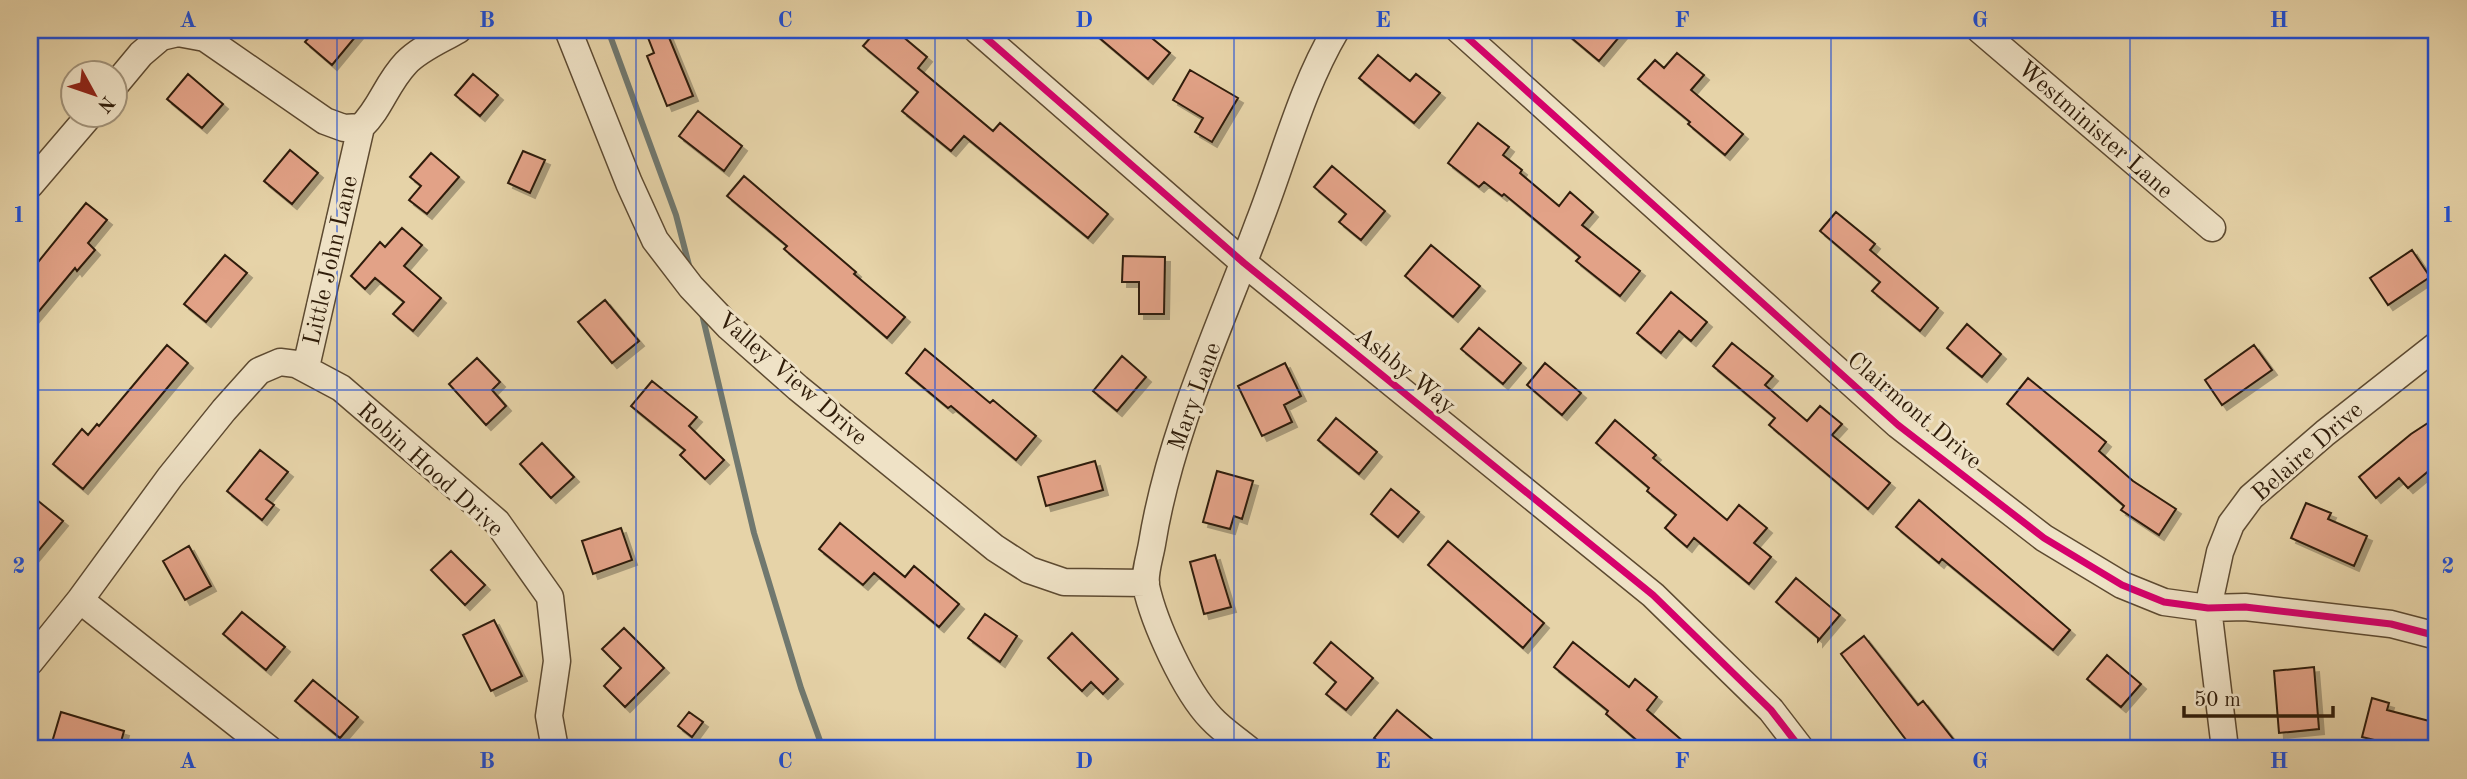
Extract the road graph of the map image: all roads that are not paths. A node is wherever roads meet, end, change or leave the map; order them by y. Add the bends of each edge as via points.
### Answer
1 (458, 30) edge
2 (568, 30) edge
3 (977, 30) edge
4 (1336, 30) edge
5 (1459, 30) edge
6 (1980, 30) edge
7 (130, 67) edge
8 (361, 127) junction
9 (77, 130) edge
10 (30, 185) edge
11 (2212, 228) dead end
12 (1244, 263) junction
13 (2437, 345) edge
14 (306, 367) junction
15 (1146, 583) junction
16 (80, 600) junction
17 (2208, 608) junction
18 (2437, 636) edge
19 (30, 662) edge
20 (269, 749) edge
21 (555, 749) edge
22 (1248, 749) edge
23 (1801, 749) edge
24 (2225, 749) edge

1 - 8 street, Little John Lane via 408,61
2 - 15 street, Valley View Drive via 655,240 729,327 995,548 1029,570 1064,582
3 - 12 street, Ashby Way
4 - 12 street, Mary Lane via 1296,116
5 - 17 street, Clairmont Drive via 1898,425 2034,530 2122,585 2164,603
6 - 11 street, Westminister Lane
7 - 8 street via 161,37 178,33 205,38 325,121 344,128
8 - 14 street, Little John Lane
9 - 10 street
12 - 15 street, Mary Lane via 1166,476
12 - 23 street, Ashby Way via 1653,595 1771,710
13 - 17 street, Belaire Drive via 2251,497 2231,524 2220,552
14 - 16 street, Little John Lane via 280,362 259,371 170,477
14 - 21 street, Robin Hood Drive via 341,388 497,522 550,597 557,661 549,716
15 - 22 street, Mary Lane via 1163,638 1189,687 1211,718
16 - 19 street, Little John Lane
16 - 20 street
17 - 18 street, Clairmont Drive via 2245,607 2392,624
17 - 24 street, Belaire Drive

